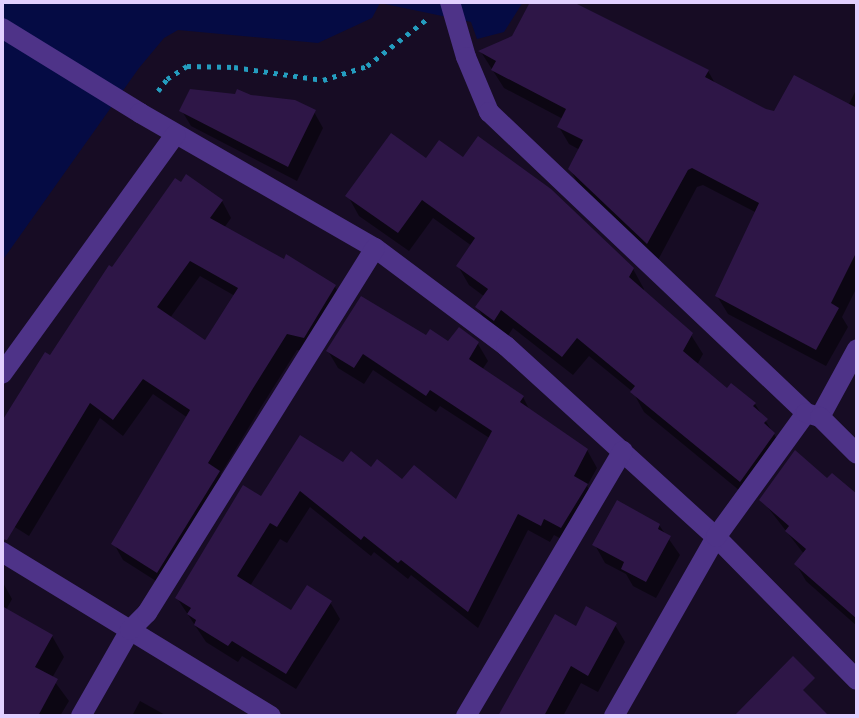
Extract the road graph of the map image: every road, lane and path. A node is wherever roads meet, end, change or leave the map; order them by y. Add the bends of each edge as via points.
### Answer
1 (450, 2) edge
2 (457, 26) junction
3 (2, 28) edge
4 (136, 111) junction
5 (176, 134) junction
6 (375, 248) junction
7 (857, 349) edge
8 (2, 374) edge
9 (813, 415) junction
10 (623, 451) junction
11 (857, 454) edge
12 (716, 537) junction
13 (2, 552) edge
14 (130, 630) junction
15 (857, 680) edge
16 (81, 716) edge
17 (271, 716) edge
18 (466, 716) edge
19 (614, 716) edge

1 - 2 street
2 - 4 path via 428,18 367,66 323,80 187,66
2 - 9 street via 489,112
3 - 4 street
4 - 5 street
5 - 6 street
5 - 8 street
6 - 10 street via 506,346
6 - 14 street via 147,613
7 - 9 street
9 - 11 street
9 - 12 street
10 - 12 street
10 - 18 street
12 - 15 street
12 - 19 street
13 - 14 street
14 - 16 street
14 - 17 street

